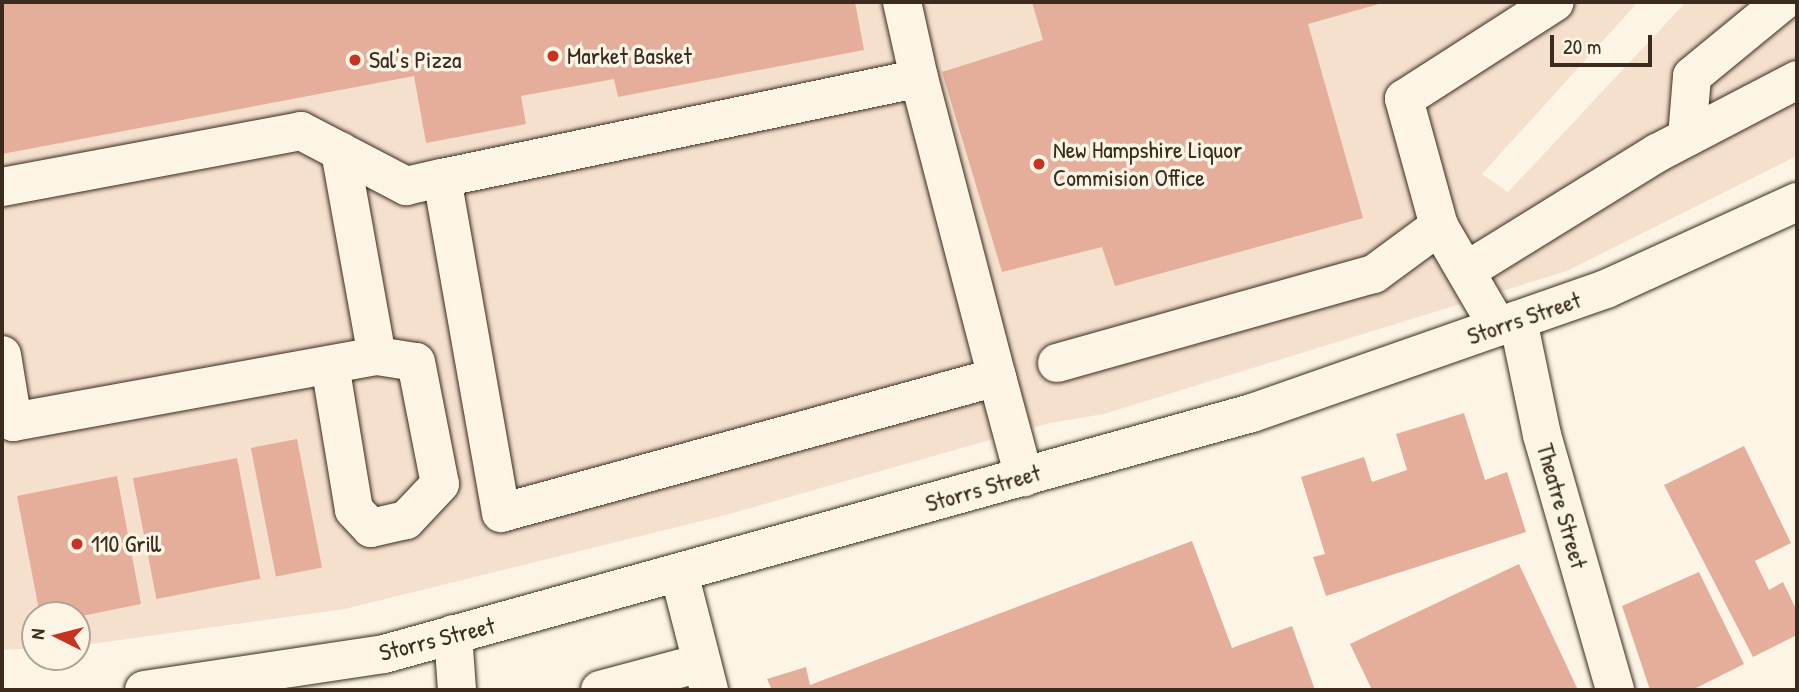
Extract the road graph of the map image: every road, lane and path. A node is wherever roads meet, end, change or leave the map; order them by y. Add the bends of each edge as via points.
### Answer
1 (902, 2) edge
2 (1555, 2) edge
3 (1782, 2) edge
4 (919, 78) junction
5 (1797, 80) edge
6 (1687, 137) junction
7 (340, 151) junction
8 (442, 178) junction
9 (2, 187) edge
10 (1797, 202) edge
11 (1439, 226) junction
12 (1466, 271) junction
13 (1508, 324) junction
14 (2, 355) edge
15 (377, 356) junction
16 (1057, 363) dead end
17 (330, 365) junction
18 (997, 377) junction
19 (1024, 477) junction
20 (679, 573) junction
21 (453, 634) junction
22 (705, 676) edge
23 (144, 690) edge
24 (457, 690) edge
25 (600, 690) edge
26 (1615, 690) edge

1 - 4 street
2 - 11 street, Theatre Street via 1404,99
3 - 6 street via 1692,76
4 - 8 street
4 - 18 street
5 - 6 street
6 - 12 street
7 - 8 street via 406,186
7 - 9 street via 301,131
7 - 15 street
8 - 18 street via 501,513
10 - 13 street, Storrs Street via 1606,289
11 - 12 street, Theatre Street
11 - 16 street via 1374,274
12 - 13 street, Theatre Street
13 - 19 street, Storrs Street via 1252,413
13 - 26 street, Theatre Street
14 - 17 street via 13,422
15 - 17 street
15 - 17 street via 416,362 440,484 406,520 371,528 354,510
18 - 19 street
19 - 20 street, Storrs Street
20 - 21 street, Storrs Street
20 - 22 street
21 - 23 street, Storrs Street via 384,653
21 - 24 street
22 - 25 street

